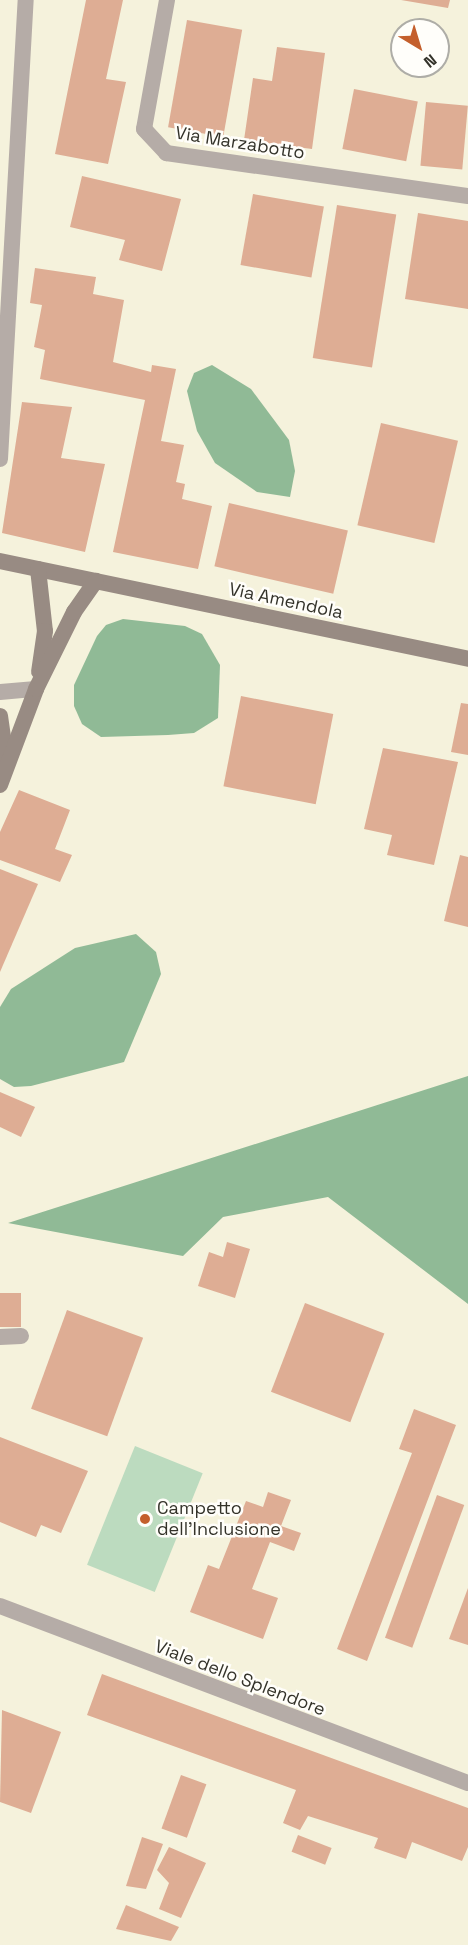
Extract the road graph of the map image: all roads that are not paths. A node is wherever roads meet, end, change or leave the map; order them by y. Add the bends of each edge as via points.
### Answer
1 (26, 0) edge
2 (167, 0) edge
3 (468, 196) edge
4 (0, 459) edge
5 (0, 561) edge
6 (38, 569) junction
7 (96, 582) junction
8 (468, 659) edge
9 (36, 689) junction
10 (0, 692) edge
11 (0, 716) edge
12 (7, 766) junction
13 (0, 785) edge
14 (21, 1336) dead end
15 (0, 1337) edge
16 (0, 1606) edge
17 (468, 1783) edge

1 - 4 street
2 - 3 street, Via Marzabotto via 144,129 166,153
5 - 6 main road, Via Amendola
6 - 7 main road, Via Amendola
6 - 9 main road via 45,631
7 - 8 main road, Via Amendola
7 - 9 main road via 74,612
9 - 10 street
9 - 12 main road
11 - 12 main road
12 - 13 main road
14 - 15 street
16 - 17 street, Viale dello Splendore

